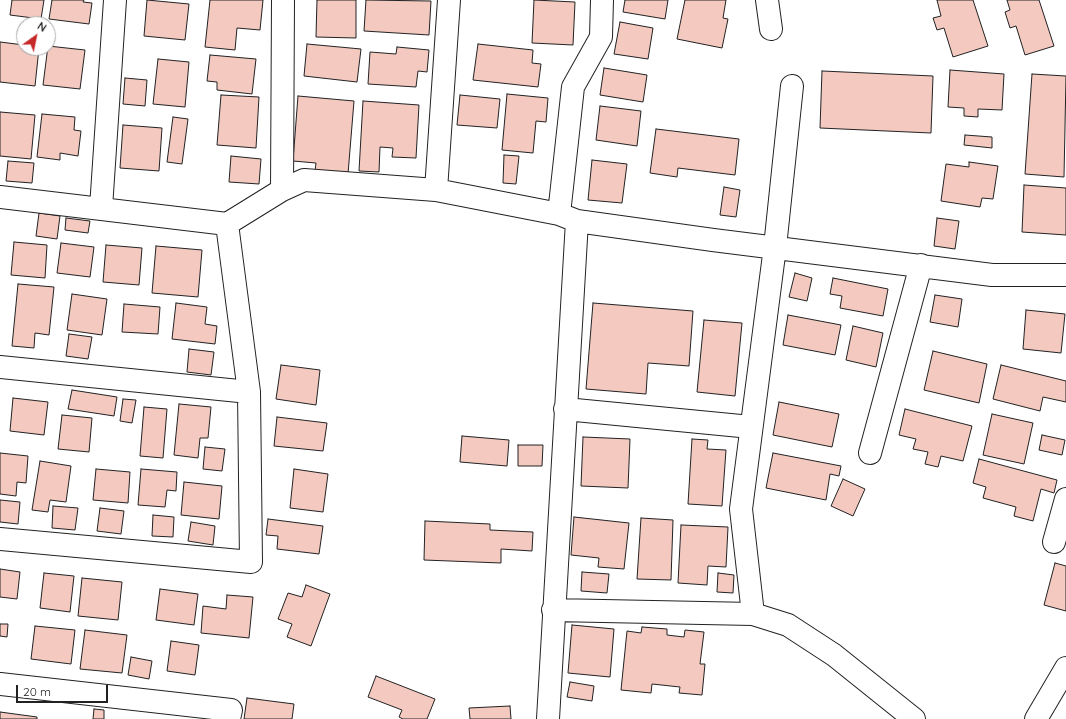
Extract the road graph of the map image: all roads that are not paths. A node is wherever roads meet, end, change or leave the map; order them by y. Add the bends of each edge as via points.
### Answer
1 (115, 0) edge
2 (283, 0) edge
3 (449, 0) edge
4 (602, 0) edge
5 (767, 0) edge
6 (771, 29) dead end
7 (792, 86) dead end
8 (282, 190) junction
9 (436, 190) junction
10 (0, 197) edge
11 (101, 208) junction
12 (568, 217) junction
13 (227, 224) junction
14 (775, 247) junction
15 (921, 266) junction
16 (1066, 275) edge
17 (0, 367) edge
18 (249, 392) junction
19 (565, 409) junction
20 (751, 427) junction
21 (870, 453) dead end
22 (1066, 499) edge
23 (0, 539) edge
24 (1054, 542) dead end
25 (553, 610) junction
26 (753, 614) junction
27 (1066, 668) edge
28 (0, 684) edge
29 (229, 719) edge
30 (548, 719) edge
31 (914, 719) edge
32 (1036, 719) edge

1 - 11 street
2 - 8 street
3 - 9 street
4 - 12 street via 601,37 572,88
5 - 6 street
7 - 14 street
8 - 9 street via 304,180
8 - 13 street
9 - 12 street
10 - 11 street
11 - 13 street
12 - 14 street
12 - 19 street
13 - 18 street
14 - 15 street
14 - 20 street
15 - 16 street via 992,275
15 - 21 street
17 - 18 street
18 - 23 street via 251,562
19 - 20 street
19 - 25 street
20 - 26 street via 741,509
22 - 24 street
25 - 26 street
25 - 30 street
26 - 31 street via 788,625 801,633 834,655
27 - 32 street
28 - 29 street via 230,710

